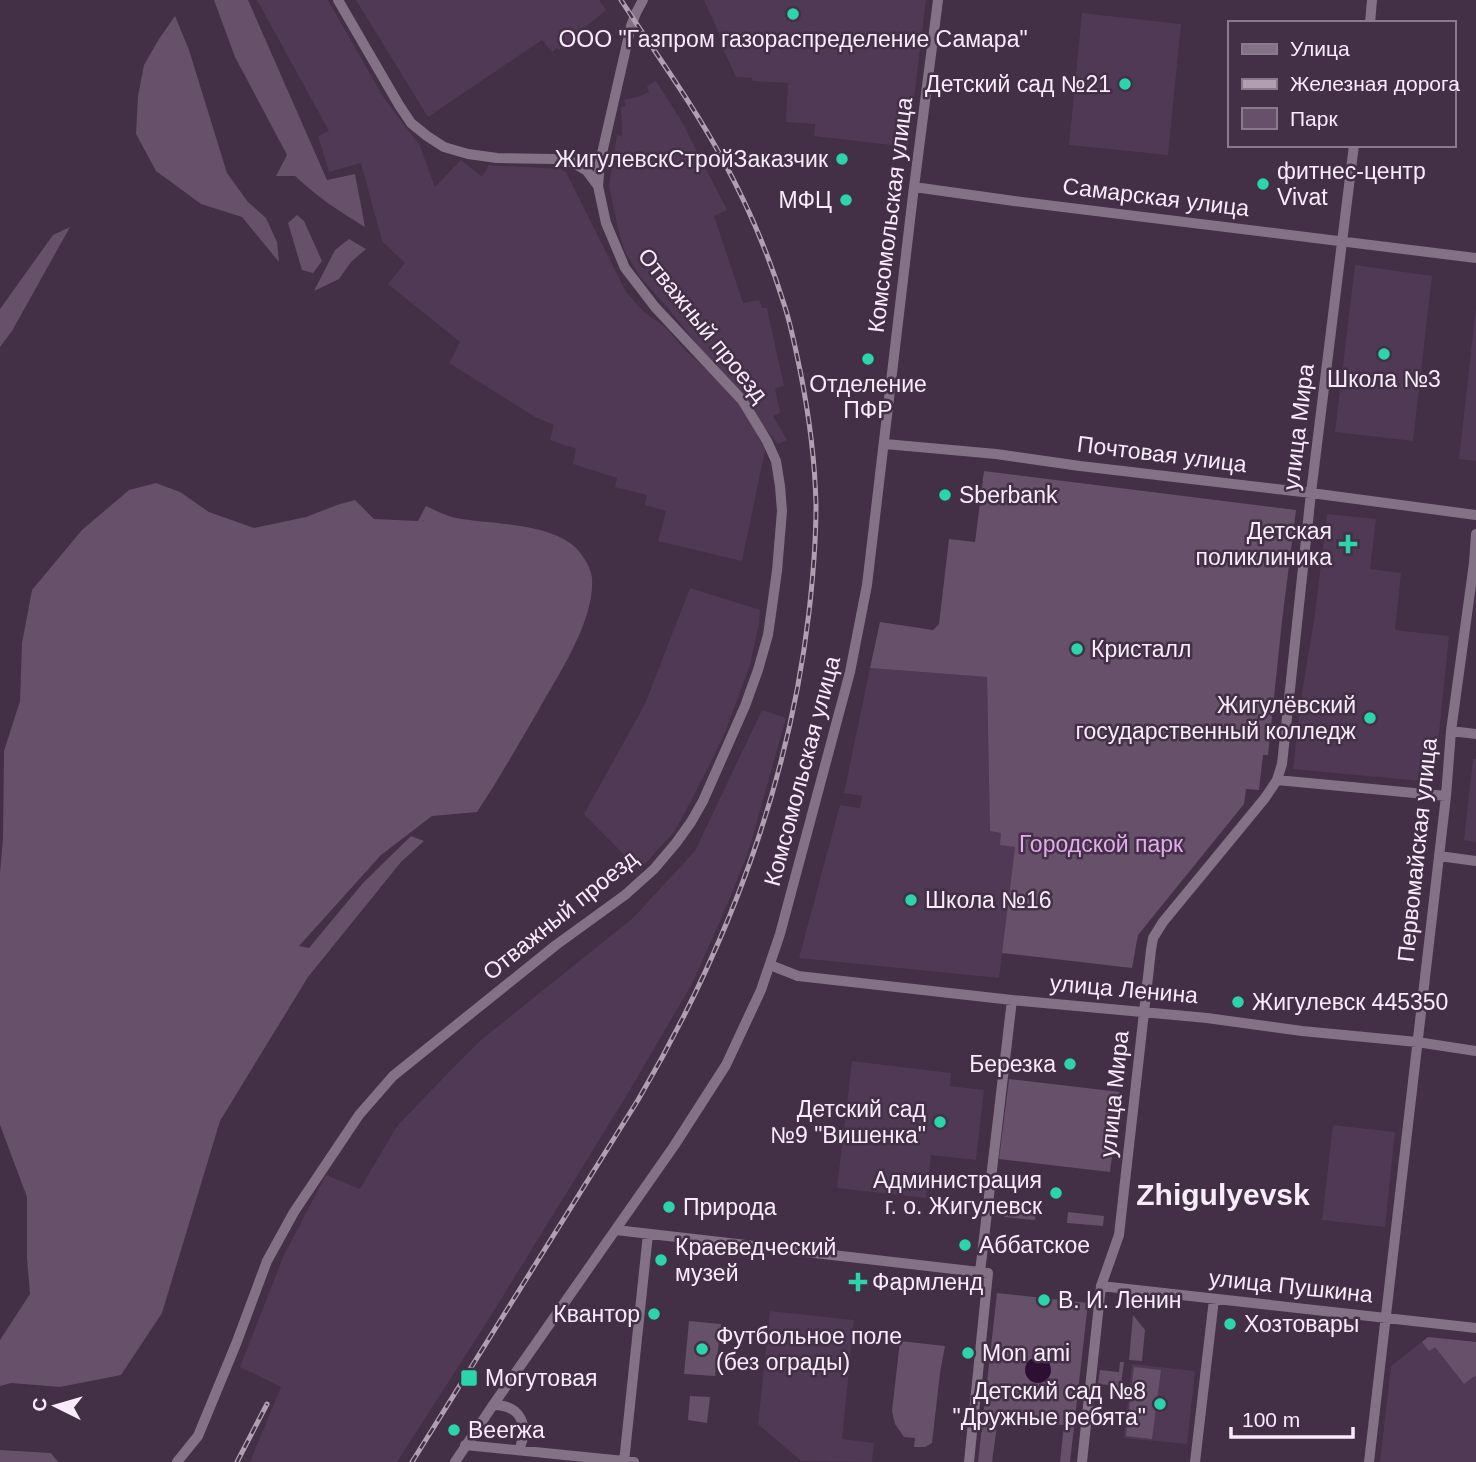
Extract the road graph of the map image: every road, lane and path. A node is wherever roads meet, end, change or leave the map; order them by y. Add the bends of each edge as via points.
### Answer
1 (338, 0) edge
2 (643, 0) edge
3 (938, 0) edge
4 (1372, 0) edge
5 (1370, 21) edge
6 (1354, 147) edge
7 (598, 186) junction
8 (914, 187) junction
9 (1342, 241) junction
10 (1476, 258) edge
11 (884, 444) junction
12 (1311, 493) junction
13 (1476, 515) edge
14 (1476, 534) edge
15 (1451, 731) junction
16 (1476, 734) edge
17 (1277, 780) junction
18 (1446, 796) junction
19 (1439, 856) junction
20 (1476, 861) edge
21 (770, 965) junction
22 (1012, 1000) junction
23 (1144, 1011) junction
24 (1417, 1042) junction
25 (1476, 1051) edge
26 (616, 1230) junction
27 (648, 1234) junction
28 (984, 1273) junction
29 (1101, 1286) junction
30 (1214, 1299) junction
31 (1385, 1317) junction
32 (1476, 1328) edge
33 (493, 1405) junction
34 (519, 1450) junction
35 (460, 1455) edge
36 (177, 1462) edge
37 (627, 1462) edge
38 (969, 1462) edge
39 (1082, 1462) edge
40 (1195, 1462) edge
41 (1369, 1462) edge

1 - 7 street via 399,106 427,136 468,154 572,162
2 - 7 street, Отважный проезд via 631,26
3 - 8 street, Комсомольская улица
4 - 5 street
6 - 9 street, улица Мира
7 - 36 street, Отважный проезд via 606,223 625,268 742,400 775,461 782,511 780,538 768,635 758,670 703,801 654,869 393,1076 359,1115 267,1261 198,1436
8 - 9 street, Самарская улица
8 - 11 street, Комсомольская улица
9 - 10 street, Самарская улица
9 - 12 street, улица Мира
11 - 12 street, Почтовая улица
11 - 21 street, Комсомольская улица via 855,648
12 - 13 street, Почтовая улица
12 - 17 street, улица Мира
14 - 15 street, Первомайская улица
15 - 16 street
15 - 18 street, Первомайская улица
17 - 18 street
17 - 23 street, улица Мира via 1153,938
18 - 19 street, Первомайская улица
19 - 20 street
19 - 24 street, Первомайская улица
21 - 22 street, улица Ленина via 798,976
21 - 26 street, Комсомольская улица via 726,1065
22 - 23 street, улица Ленина
22 - 28 street
23 - 24 street, улица Ленина
23 - 29 street, улица Мира via 1119,1235
24 - 25 street, улица Ленина
24 - 31 street, Первомайская улица
26 - 27 street
26 - 33 street, Комсомольская улица
27 - 28 street
27 - 37 street
28 - 38 street
29 - 30 street, улица Пушкина
29 - 39 street, улица Мира
30 - 31 street, улица Пушкина
30 - 40 street
31 - 32 street, улица Пушкина
31 - 41 street, Первомайская улица
33 - 34 street via 516,1412 524,1437
33 - 35 street, Комсомольская улица
34 - 35 street
34 - 37 street

